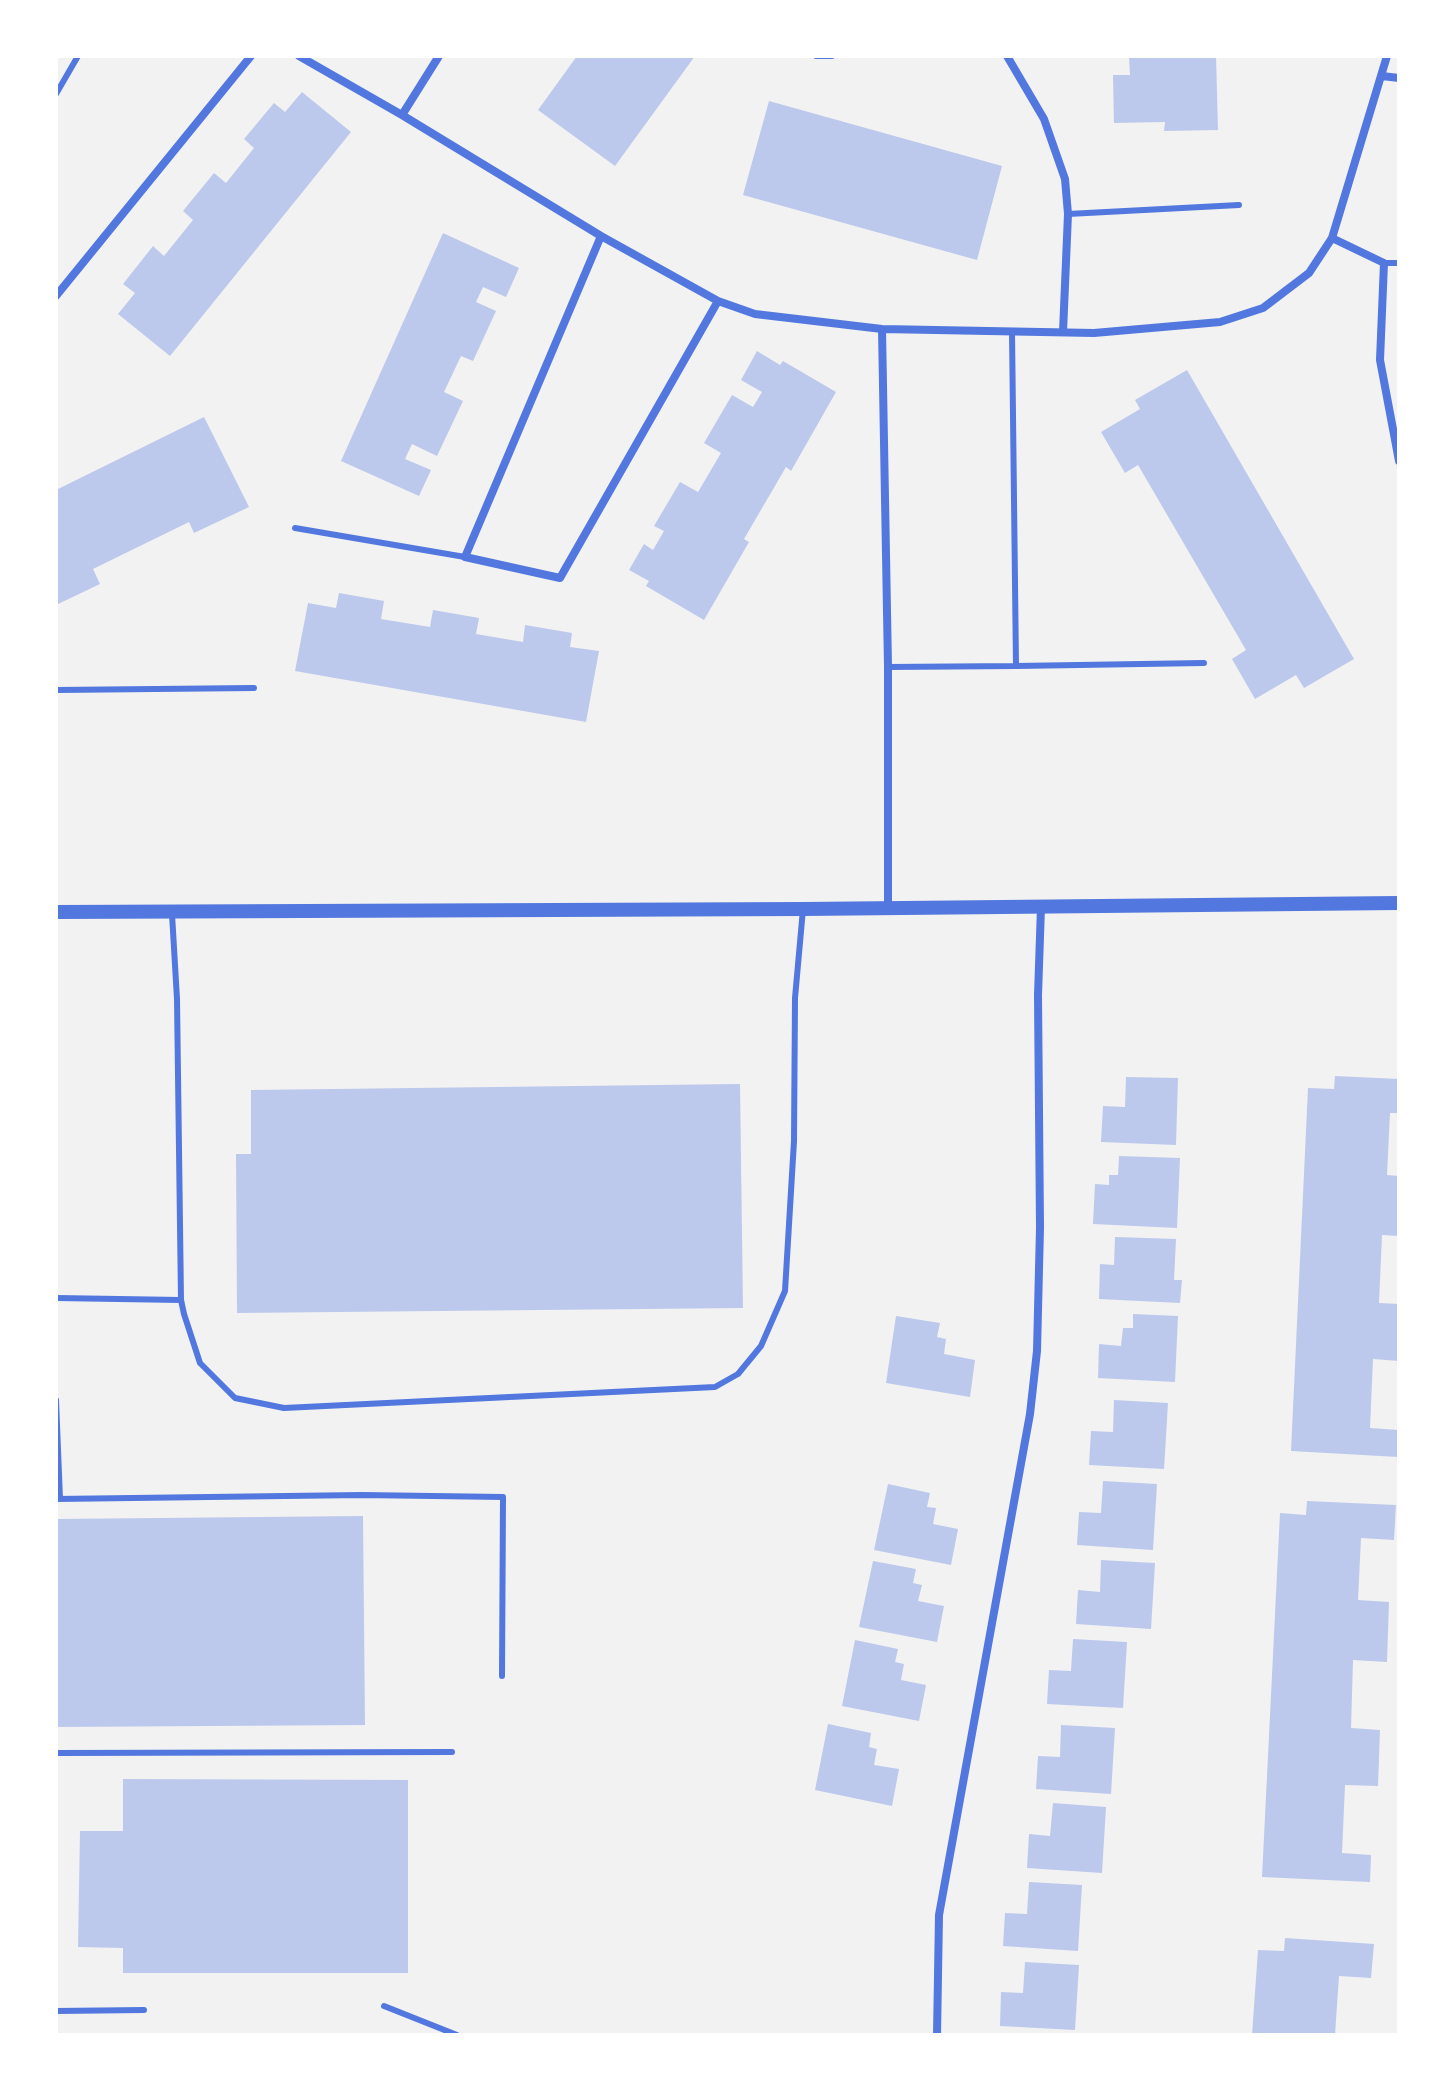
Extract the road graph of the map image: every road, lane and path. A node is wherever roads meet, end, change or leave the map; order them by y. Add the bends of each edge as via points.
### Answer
1 (78, 56) edge
2 (251, 56) edge
3 (439, 56) edge
4 (816, 56) edge
5 (832, 56) edge
6 (1007, 56) edge
7 (1387, 56) edge
8 (302, 57) edge
9 (1382, 76) junction
10 (1399, 78) edge
11 (56, 94) edge
12 (402, 115) junction
13 (1239, 205) dead end
14 (1068, 214) junction
15 (601, 236) junction
16 (1332, 238) junction
17 (1384, 263) junction
18 (1399, 263) edge
19 (56, 296) edge
20 (718, 301) junction
21 (882, 329) junction
22 (1012, 332) junction
23 (1063, 332) junction
24 (1399, 461) edge
25 (295, 528) dead end
26 (465, 557) junction
27 (1204, 663) dead end
28 (1016, 666) junction
29 (888, 667) junction
30 (254, 688) dead end
31 (56, 690) edge
32 (1399, 903) edge
33 (1041, 907) junction
34 (888, 908) junction
35 (803, 909) junction
36 (172, 911) junction
37 (56, 912) edge
38 (56, 1298) edge
39 (181, 1300) junction
40 (56, 1400) edge
41 (58, 1499) edge
42 (502, 1676) dead end
43 (452, 1752) dead end
44 (56, 1753) edge
45 (384, 2006) dead end
46 (144, 2010) dead end
47 (56, 2011) edge
48 (457, 2035) edge
49 (937, 2035) edge

1 - 11 lane
2 - 19 street
3 - 12 street
4 - 5 lane
6 - 14 street via 1044,119 1065,179
7 - 9 street
8 - 12 street
9 - 10 street
9 - 16 street
12 - 15 street
13 - 14 lane
14 - 23 street
15 - 20 street
15 - 26 street
16 - 17 street
16 - 23 street via 1309,273 1249,313 1220,322
17 - 18 lane
17 - 24 street via 1380,360
20 - 21 street via 755,314
20 - 26 street via 560,578
21 - 22 street
21 - 29 street
22 - 23 street
22 - 28 lane
25 - 26 lane
27 - 28 lane
28 - 29 lane
29 - 34 street
30 - 31 lane
32 - 33 street
33 - 34 street
33 - 49 street via 1037,1351 939,1915
34 - 35 street
35 - 36 street
35 - 39 lane via 785,1291 761,1346 738,1374 715,1387 284,1408 235,1398 200,1363
36 - 37 street
36 - 39 lane
38 - 39 lane
40 - 41 lane
41 - 42 lane via 503,1497
43 - 44 lane
45 - 48 lane
46 - 47 lane

